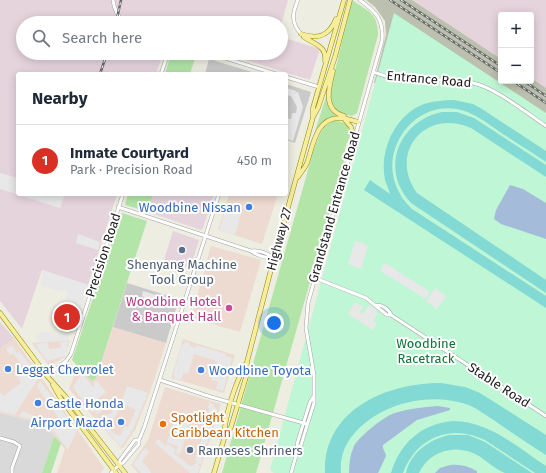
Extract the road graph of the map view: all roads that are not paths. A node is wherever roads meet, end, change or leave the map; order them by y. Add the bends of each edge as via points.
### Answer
1 (113, 0) edge
2 (298, 0) edge
3 (344, 0) edge
4 (350, 0) edge
5 (360, 0) edge
6 (119, 16) edge
7 (301, 34) junction
8 (335, 57) junction
9 (166, 60) edge
10 (231, 60) edge
11 (260, 69) junction
12 (162, 72) edge
13 (259, 72) edge
14 (270, 72) edge
15 (373, 72) junction
16 (288, 78) edge
17 (321, 79) junction
18 (319, 87) junction
19 (313, 117) junction
20 (341, 118) junction
21 (347, 119) junction
22 (358, 122) junction
23 (546, 126) edge
24 (354, 138) junction
25 (295, 180) junction
26 (122, 196) edge
27 (218, 196) edge
28 (118, 207) junction
29 (205, 235) junction
30 (274, 258) junction
31 (315, 278) junction
32 (0, 313) edge
33 (247, 362) junction
34 (47, 376) junction
35 (160, 380) junction
36 (231, 403) junction
37 (238, 404) junction
38 (546, 416) edge
39 (305, 423) junction
40 (0, 438) edge
41 (224, 439) junction
42 (139, 440) junction
43 (119, 465) junction
44 (113, 472) edge
45 (12, 473) edge
46 (125, 473) edge
47 (214, 473) edge
48 (292, 473) edge

1 - 6 street
2 - 7 street via 293,16
3 - 7 main road via 335,23 329,30 313,38
3 - 17 main road, Highway 27
4 - 8 main road, Highway 27
5 - 15 street, Grandstand Entrance Road via 378,14 381,22 382,41
7 - 17 main road via 320,46 324,52
8 - 19 main road, Highway 27
8 - 21 main road via 329,103 336,113
9 - 12 street
10 - 11 street
11 - 13 street
11 - 14 street
15 - 22 street, Grandstand Entrance Road
15 - 23 street, Entrance Road via 403,80 465,82 486,86
16 - 18 street
17 - 18 main road, Highway 27
18 - 19 main road, Highway 27
19 - 25 main road, Highway 27
20 - 21 main road
20 - 24 main road via 350,124
20 - 25 main road via 328,120 320,128 306,165
21 - 22 main road
22 - 24 street, Grandstand Entrance Road
24 - 31 street, Grandstand Entrance Road
25 - 30 main road, Highway 27
26 - 28 street, Precision Road
27 - 29 street
28 - 29 street
28 - 34 street, Precision Road via 71,354
29 - 30 street via 255,254
29 - 35 street
30 - 33 main road, Highway 27
31 - 38 street, Stable Road via 366,298 377,305 377,308
31 - 39 street, Grandstand Entrance Road via 306,318 314,375 314,403
32 - 34 main road
33 - 36 main road, Highway 27
33 - 37 main road, Highway 27 via 246,377
34 - 43 main road
34 - 44 main road
35 - 36 street
35 - 42 street
36 - 37 street
36 - 41 main road, Highway 27
37 - 39 street
37 - 41 main road, Highway 27
39 - 48 street, Grandstand Entrance Road
40 - 45 street via 18,443 20,446
41 - 47 main road, Highway 27
42 - 43 street via 135,450 123,464
42 - 43 street via 135,440
43 - 44 street
43 - 46 main road

